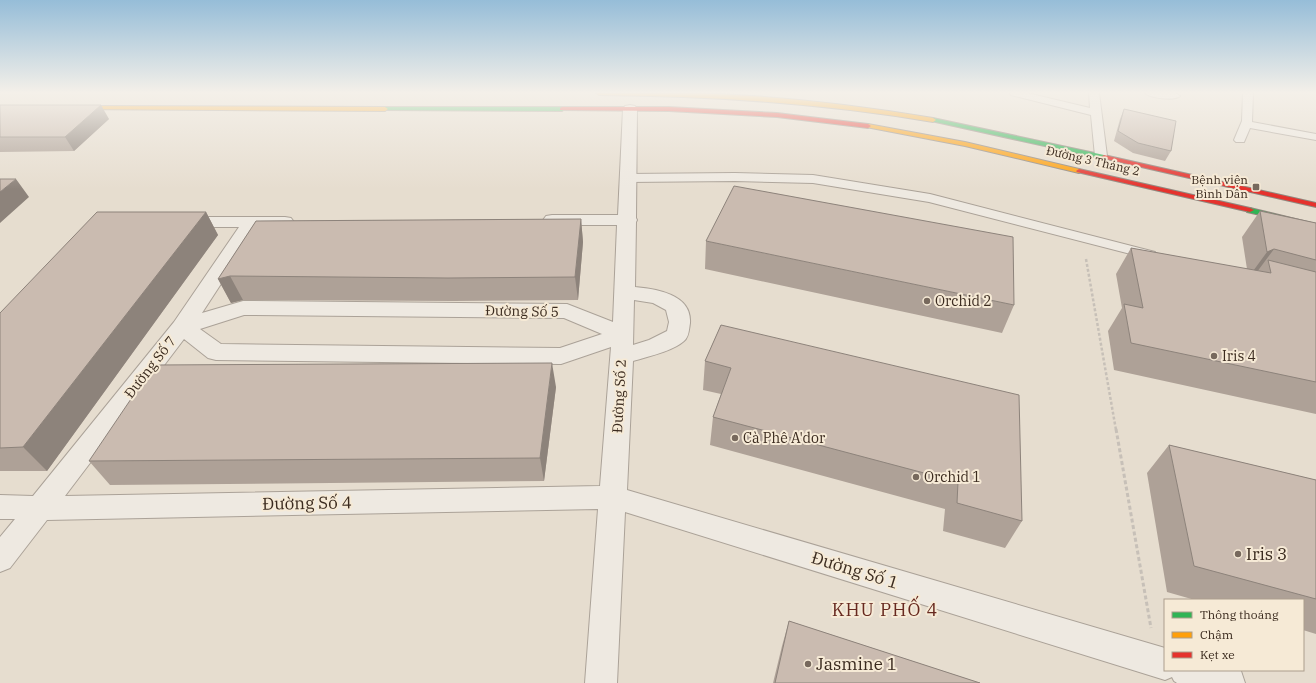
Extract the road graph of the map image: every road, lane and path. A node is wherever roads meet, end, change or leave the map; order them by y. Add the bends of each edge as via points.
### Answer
1 (1246, 124) edge
2 (630, 125) edge
3 (856, 125) edge
4 (959, 125) edge
5 (1097, 125) edge
6 (1251, 125) edge
7 (1316, 137) edge
8 (1240, 140) dead end
9 (1101, 156) junction
10 (628, 178) junction
11 (1316, 205) edge
12 (536, 220) edge
13 (628, 220) junction
14 (165, 222) edge
15 (252, 222) junction
16 (300, 222) edge
17 (1316, 226) edge
18 (1082, 239) junction
19 (1159, 258) edge
20 (625, 293) junction
21 (182, 327) junction
22 (622, 345) junction
23 (614, 497) junction
24 (0, 507) edge
25 (41, 508) junction
26 (0, 559) edge
27 (1172, 599) edge
28 (1164, 665) edge
29 (602, 683) edge

1 - 8 lane
2 - 10 street, Đường Số 2
3 - 17 main road, Đường 3 Tháng 2 via 965,144
4 - 9 main road, Đường 3 Tháng 2
5 - 9 lane
6 - 7 lane
9 - 11 main road, Đường 3 Tháng 2
10 - 13 street, Đường Số 2
10 - 18 lane via 813,179 930,198
12 - 13 street
13 - 20 street, Đường Số 2
14 - 15 street
15 - 16 street
15 - 21 street, Đường Số 7
18 - 19 lane
18 - 27 path
20 - 22 street, Đường Số 2
20 - 22 street via 654,296 670,302 678,310 680,324 677,335 646,350
21 - 22 street via 216,352 561,356
21 - 22 street, Đường Số 5 via 243,308 567,311
21 - 25 street, Đường Số 7
22 - 23 street, Đường Số 2
23 - 25 street, Đường Số 4
23 - 28 street, Đường Số 1
23 - 29 street, Đường Số 2
24 - 25 street, Đường Số 4
25 - 26 street, Đường Số 7

